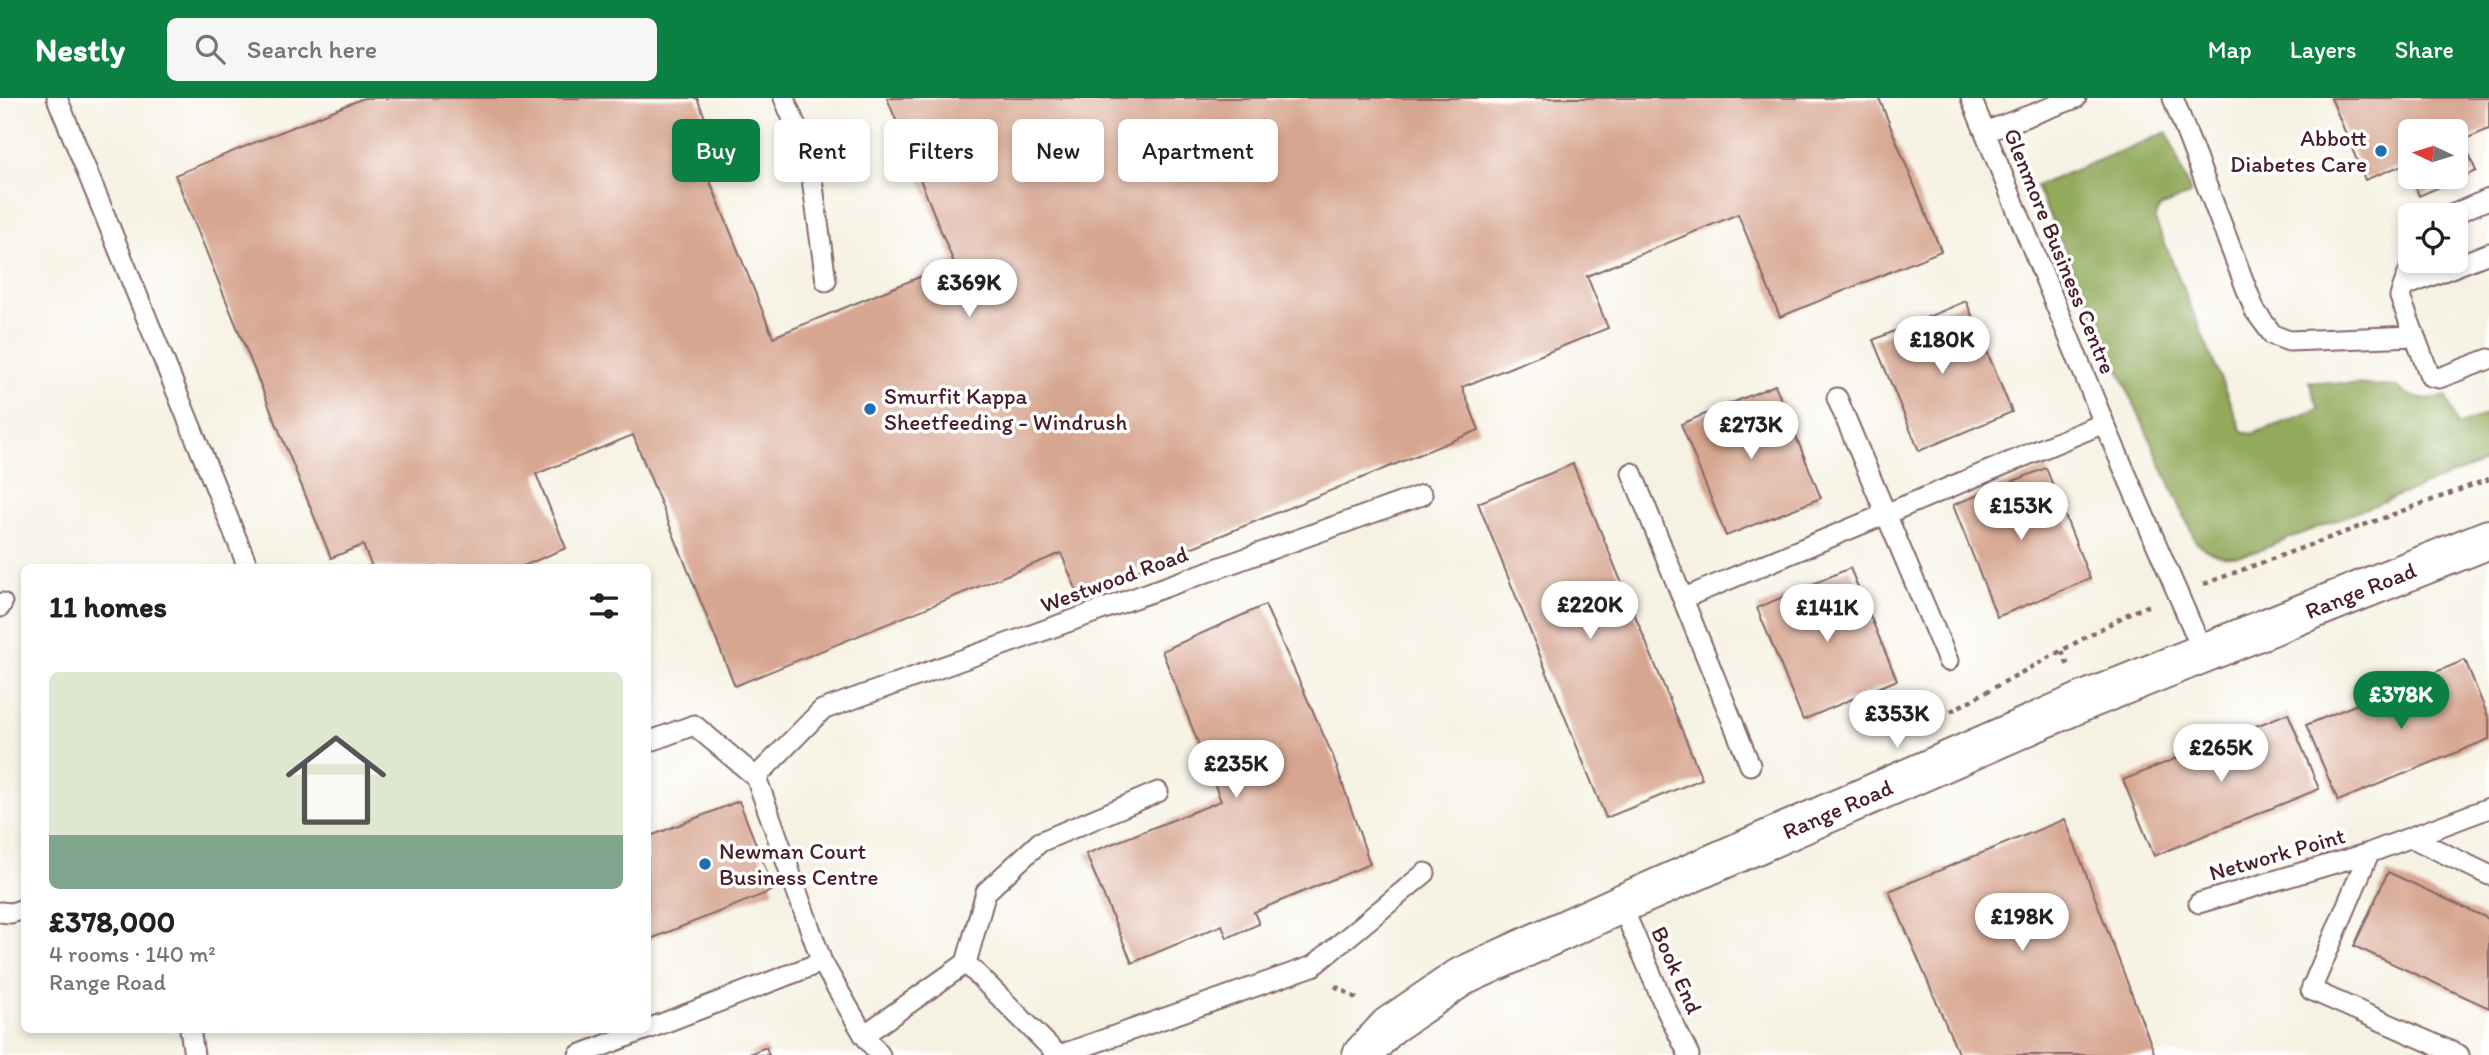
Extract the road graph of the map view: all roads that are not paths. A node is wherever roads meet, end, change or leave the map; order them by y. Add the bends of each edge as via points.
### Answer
1 (57, 98) edge
2 (784, 98) edge
3 (1971, 98) edge
4 (2076, 98) edge
5 (2173, 98) edge
6 (1985, 132) junction
7 (2489, 199) edge
8 (2468, 208) edge
9 (2489, 253) edge
10 (2408, 273) edge
11 (826, 281) dead end
12 (2403, 287) junction
13 (2414, 336) junction
14 (2489, 359) edge
15 (1837, 398) dead end
16 (2105, 423) junction
17 (1632, 473) dead end
18 (1422, 495) dead end
19 (1884, 513) junction
20 (2489, 539) edge
21 (247, 564) edge
22 (1684, 597) junction
23 (2203, 652) junction
24 (1948, 661) dead end
25 (651, 741) edge
26 (1750, 765) dead end
27 (756, 776) junction
28 (1158, 792) dead end
29 (2489, 808) edge
30 (2412, 838) junction
31 (2369, 853) junction
32 (1425, 873) dead end
33 (2489, 875) edge
34 (2199, 903) dead end
35 (1621, 904) junction
36 (21, 910) edge
37 (0, 912) edge
38 (822, 962) junction
39 (966, 963) junction
40 (651, 1027) edge
41 (191, 1033) edge
42 (637, 1033) edge
43 (864, 1035) junction
44 (194, 1055) edge
45 (579, 1055) edge
46 (880, 1055) edge
47 (1059, 1055) edge
48 (1362, 1055) edge
49 (1689, 1055) edge
50 (2459, 1055) edge

1 - 21 lane
2 - 11 lane via 809,158
3 - 6 lane, Glenmore Business Centre
4 - 6 lane
5 - 13 lane via 2255,311 2273,335 2289,341
6 - 16 lane, Glenmore Business Centre
7 - 8 lane
9 - 12 lane
10 - 12 lane
12 - 13 lane via 2401,300
13 - 14 lane via 2434,378
15 - 19 lane
16 - 19 lane
16 - 23 lane, Glenmore Business Centre
17 - 22 lane
18 - 27 lane, Westwood Road via 822,710
19 - 22 lane
19 - 24 lane
20 - 23 street, Range Road
22 - 26 lane
23 - 35 street, Range Road
25 - 27 lane via 694,725
27 - 38 lane
28 - 39 lane via 1040,842 986,892
29 - 30 lane, Network Point
30 - 31 lane, Network Point
30 - 33 lane
31 - 34 lane, Network Point
31 - 50 lane, Network Point via 2311,990
32 - 47 lane via 1313,966
35 - 48 street, Range Road via 1461,977 1389,1026
35 - 49 lane, Book End
36 - 37 lane
38 - 40 lane
38 - 43 lane
39 - 43 lane
39 - 47 lane
41 - 44 lane
42 - 45 lane
43 - 46 lane

